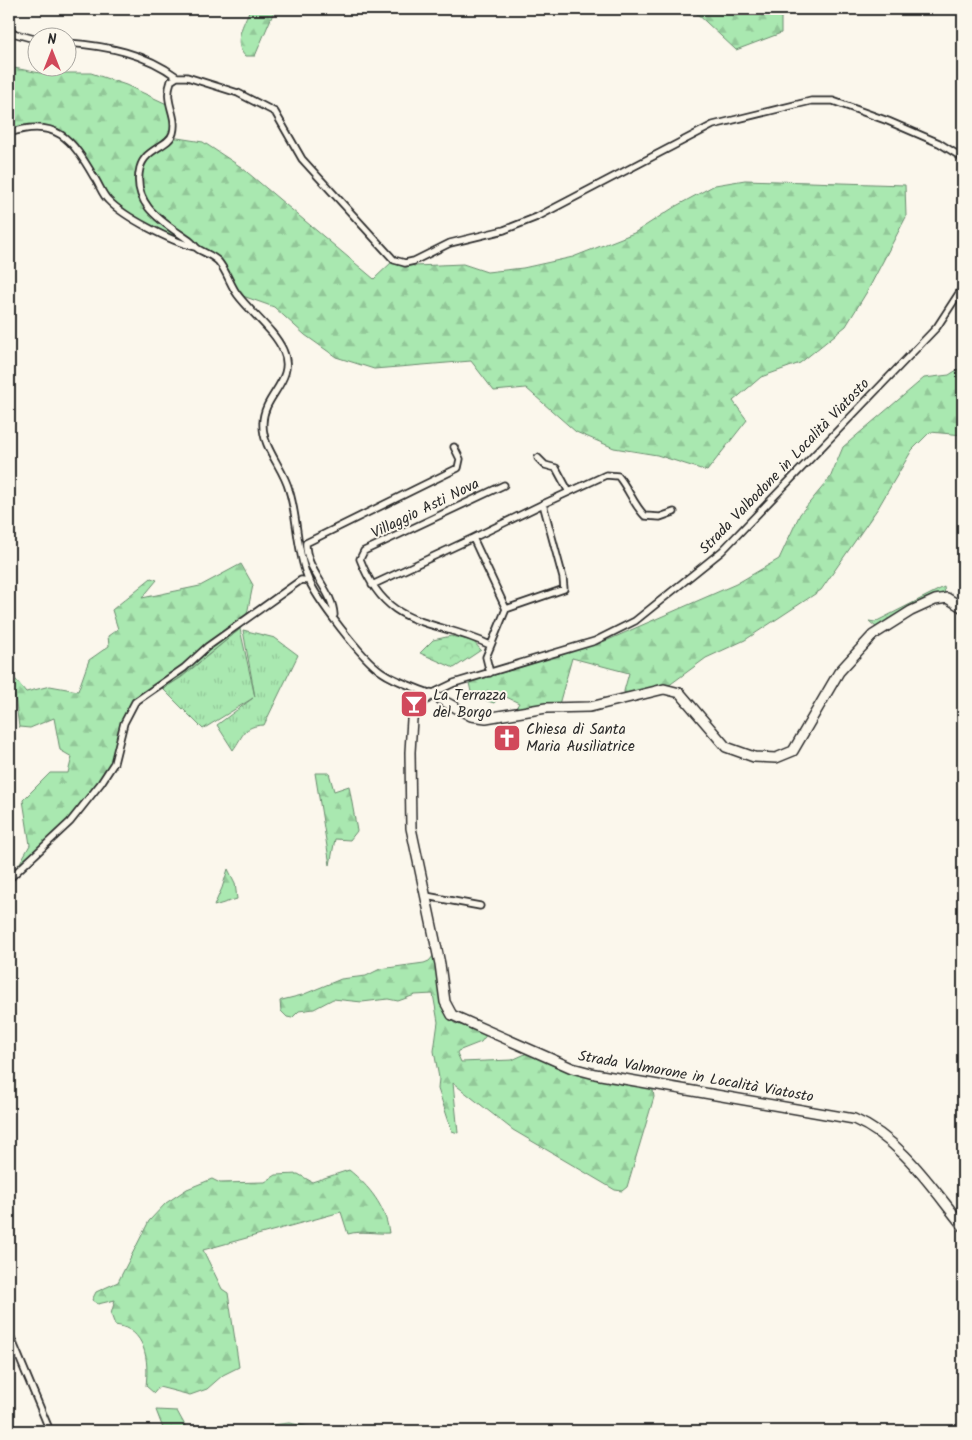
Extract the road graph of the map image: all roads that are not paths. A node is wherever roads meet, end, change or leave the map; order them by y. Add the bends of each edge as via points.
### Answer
1 (9, 32) edge
2 (28, 38) edge
3 (78, 44) edge
4 (177, 77) junction
5 (9, 134) edge
6 (963, 158) edge
7 (197, 248) junction
8 (963, 287) edge
9 (454, 447) dead end
10 (538, 458) dead end
11 (504, 485) dead end
12 (569, 492) junction
13 (543, 504) junction
14 (674, 512) dead end
15 (473, 538) junction
16 (311, 582) junction
17 (372, 585) junction
18 (963, 608) edge
19 (506, 609) junction
20 (334, 618) junction
21 (490, 645) junction
22 (490, 673) junction
23 (431, 694) junction
24 (9, 879) edge
25 (426, 896) junction
26 (480, 906) dead end
27 (963, 1226) edge
28 (9, 1333) edge
29 (50, 1431) edge

1 - 2 street
3 - 4 street via 124,52 159,64
4 - 6 street via 238,92 275,112 302,159 394,260 405,263 450,243 504,230 537,217 713,125 810,101 833,101 879,118 939,143
4 - 7 street via 170,81 167,92 174,122 173,133 145,158 140,166 139,184 145,204 155,216
5 - 7 street via 28,126 51,128 76,146 108,200 148,228
7 - 16 street via 218,261 237,294 277,338 283,350 286,374 266,404 263,428 270,452 289,490 300,552
8 - 22 street, Strada Valbodone in Località Viatosto via 929,335 722,551 686,581 635,621 614,633 571,650
9 - 20 street via 460,459 458,468 306,543 311,564 331,604
10 - 12 street via 545,465 556,468
11 - 17 street, Villaggio Asti Nova via 364,551 360,559
12 - 13 street
12 - 14 street via 606,475 618,476 635,505 646,516 660,517
13 - 15 street
13 - 19 street via 564,589
15 - 17 street
15 - 19 street
16 - 20 street
16 - 24 street via 301,580 135,702 124,723 118,752 108,773 70,822
17 - 21 street, Villaggio Asti Nova via 401,613 423,624 469,635
18 - 23 street via 946,598 935,600 873,634 839,672 793,751 776,758 754,757 726,747 680,693 664,689 590,707 546,708 486,718 471,716
19 - 21 street
20 - 23 street via 374,666 394,680
21 - 22 street via 486,656
22 - 23 street, Strada Valbodone in Località Viatosto via 454,683
23 - 25 street, Strada Valmorone in Località Viatosto via 415,709 410,752 411,828
25 - 26 street
25 - 27 street, Strada Valmorone in Località Viatosto via 445,1002 452,1015 572,1068 595,1074 854,1119 877,1130 906,1158
28 - 29 street

